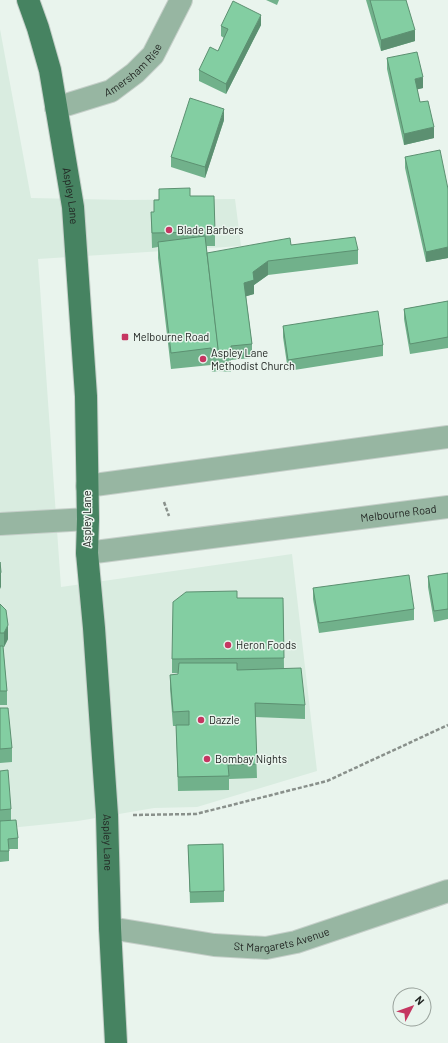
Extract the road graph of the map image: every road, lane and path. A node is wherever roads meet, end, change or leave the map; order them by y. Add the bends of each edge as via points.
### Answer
1 (28, 0) edge
2 (181, 0) edge
3 (56, 108) junction
4 (448, 437) edge
5 (156, 477) junction
6 (87, 486) junction
7 (448, 507) edge
8 (88, 519) junction
9 (0, 524) edge
10 (177, 541) junction
11 (87, 553) junction
12 (448, 725) edge
13 (107, 815) junction
14 (448, 891) edge
15 (110, 928) junction
16 (116, 1043) edge

1 - 3 main road, Aspley Lane via 50,70
2 - 3 street, Amersham Rise via 153,55 135,73 111,91
3 - 6 main road, Aspley Lane via 73,207 86,396
4 - 5 street
5 - 6 street
5 - 10 path
6 - 8 main road, Aspley Lane
7 - 10 street, Melbourne Road
8 - 9 street
8 - 11 main road, Aspley Lane
10 - 11 street, Melbourne Road
11 - 13 main road, Aspley Lane
12 - 13 path via 327,781 196,814
13 - 15 main road, Aspley Lane
14 - 15 street, St Margarets Avenue via 296,942 266,948 214,945
15 - 16 main road, Aspley Lane

